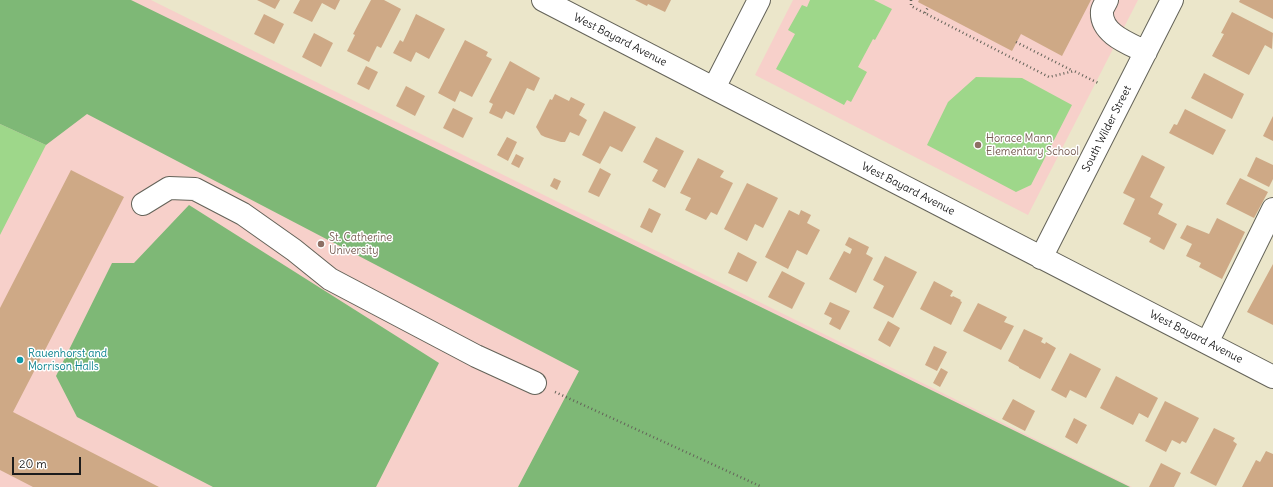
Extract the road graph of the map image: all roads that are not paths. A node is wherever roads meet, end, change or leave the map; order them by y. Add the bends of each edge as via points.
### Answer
1 (543, 0) edge
2 (759, 0) edge
3 (1107, 0) edge
4 (1172, 0) edge
5 (1146, 52) junction
6 (714, 88) junction
7 (143, 204) dead end
8 (1273, 210) edge
9 (1041, 258) junction
10 (1207, 343) junction
11 (1273, 377) edge
12 (535, 383) road end

1 - 6 street, West Bayard Avenue
2 - 6 street
3 - 5 street via 1102,11 1109,30 1120,39
4 - 5 street, South Wilder Street
5 - 9 street, South Wilder Street
6 - 9 street, West Bayard Avenue
7 - 12 street via 169,188 195,189 243,214 330,279 476,356
8 - 10 street
9 - 10 street, West Bayard Avenue
10 - 11 street, West Bayard Avenue

